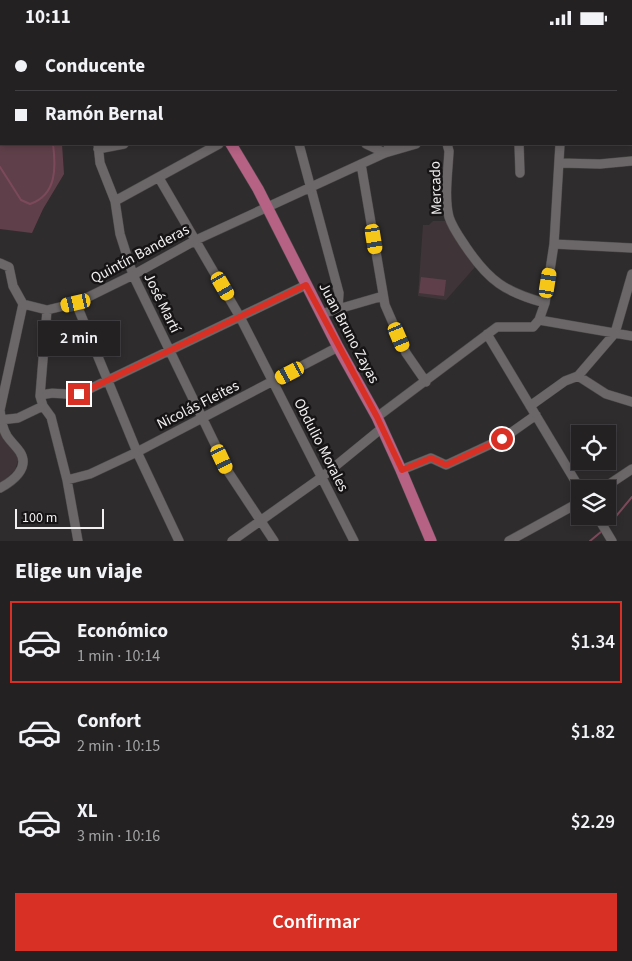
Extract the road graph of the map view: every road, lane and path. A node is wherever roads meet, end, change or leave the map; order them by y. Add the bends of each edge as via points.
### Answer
1 (111, 145) edge
2 (217, 145) edge
3 (232, 145) edge
4 (299, 145) edge
5 (368, 145) edge
6 (390, 145) edge
7 (413, 145) edge
8 (447, 145) edge
9 (519, 145) edge
10 (560, 145) edge
11 (98, 146) edge
12 (385, 153) junction
13 (632, 161) edge
14 (559, 163) junction
15 (362, 164) junction
16 (520, 173) dead end
17 (160, 178) junction
18 (311, 188) junction
19 (115, 201) junction
20 (266, 208) junction
21 (196, 240) junction
22 (554, 244) junction
23 (632, 248) edge
24 (0, 263) edge
25 (632, 274) edge
26 (133, 275) junction
27 (306, 285) junction
28 (383, 296) junction
29 (628, 301) edge
30 (76, 303) junction
31 (545, 303) junction
32 (23, 304) junction
33 (338, 308) junction
34 (47, 309) junction
35 (321, 315) junction
36 (240, 317) junction
37 (539, 320) junction
38 (615, 333) junction
39 (487, 334) junction
40 (632, 337) edge
41 (338, 347) junction
42 (170, 351) junction
43 (578, 376) junction
44 (107, 380) junction
45 (274, 381) junction
46 (426, 382) junction
47 (40, 396) junction
48 (1, 398) edge
49 (632, 402) edge
50 (43, 406) junction
51 (530, 406) junction
52 (536, 415) junction
53 (377, 417) junction
54 (202, 418) junction
55 (1, 420) edge
56 (382, 429) junction
57 (137, 452) junction
58 (632, 469) edge
59 (402, 470) junction
60 (322, 477) junction
61 (575, 480) edge
62 (616, 480) edge
63 (67, 481) junction
64 (0, 488) edge
65 (571, 507) edge
66 (260, 522) junction
67 (602, 525) edge
68 (78, 541) edge
69 (179, 541) edge
70 (232, 541) edge
71 (274, 541) edge
72 (354, 541) edge
73 (431, 541) edge
74 (509, 541) edge
75 (612, 541) edge

1 - 11 street
2 - 17 street
3 - 20 main road, Juan Bruno Zayas
4 - 18 street
5 - 12 street
6 - 12 street
7 - 12 street, Quintín Banderas
8 - 31 street, Mercado via 447,203 449,217 458,234 480,267 501,286 522,297
9 - 16 street
10 - 14 street
11 - 19 street, José Martí via 100,163
12 - 15 street, Quintín Banderas
13 - 14 street
14 - 22 street
15 - 18 street, Quintín Banderas
15 - 28 street
17 - 19 street
17 - 21 street, Obdulio Morales
18 - 20 street, Quintín Banderas
18 - 33 street via 339,293
19 - 26 street, José Martí via 120,234
20 - 21 street, Quintín Banderas
20 - 27 main road, Juan Bruno Zayas
21 - 26 street, Quintín Banderas
21 - 36 street, Obdulio Morales
22 - 23 street
22 - 31 street
24 - 32 street via 9,267
25 - 29 street
26 - 30 street, Quintín Banderas
26 - 42 street, José Martí
27 - 35 main road, Juan Bruno Zayas
27 - 36 street
28 - 33 street
28 - 46 street via 406,353
29 - 38 street
30 - 34 street, Quintín Banderas
30 - 44 street
31 - 37 street
32 - 34 street, Quintín Banderas
32 - 48 street
33 - 35 street
34 - 47 street
35 - 41 main road, Juan Bruno Zayas
36 - 42 street
36 - 45 street, Obdulio Morales
37 - 38 street
37 - 39 street via 533,327 497,327
38 - 40 street
38 - 43 street
39 - 46 street
39 - 51 street
41 - 45 street, Nicolás Fleites
41 - 53 main road, Juan Bruno Zayas
42 - 44 street
42 - 54 street, José Martí
43 - 49 street via 606,394
43 - 51 street via 564,381
44 - 47 street via 79,394 48,392
44 - 57 street
45 - 54 street, Nicolás Fleites
45 - 60 street, Obdulio Morales
46 - 53 street
47 - 50 street
48 - 55 street
50 - 55 street via 18,418
50 - 63 street via 51,417
51 - 52 street
52 - 59 street via 502,439 446,465 431,458
52 - 61 street
53 - 56 main road, Juan Bruno Zayas
54 - 57 street, Nicolás Fleites
54 - 66 street, José Martí via 228,473
55 - 64 street via 6,435 22,457 23,465 19,474
56 - 59 main road, Juan Bruno Zayas
56 - 60 street
57 - 63 street, Nicolás Fleites
57 - 69 street
58 - 62 street
59 - 73 main road, Juan Bruno Zayas
60 - 66 street
60 - 72 street, Obdulio Morales
63 - 68 street
65 - 74 street
66 - 70 street
66 - 71 street, José Martí
67 - 75 street

